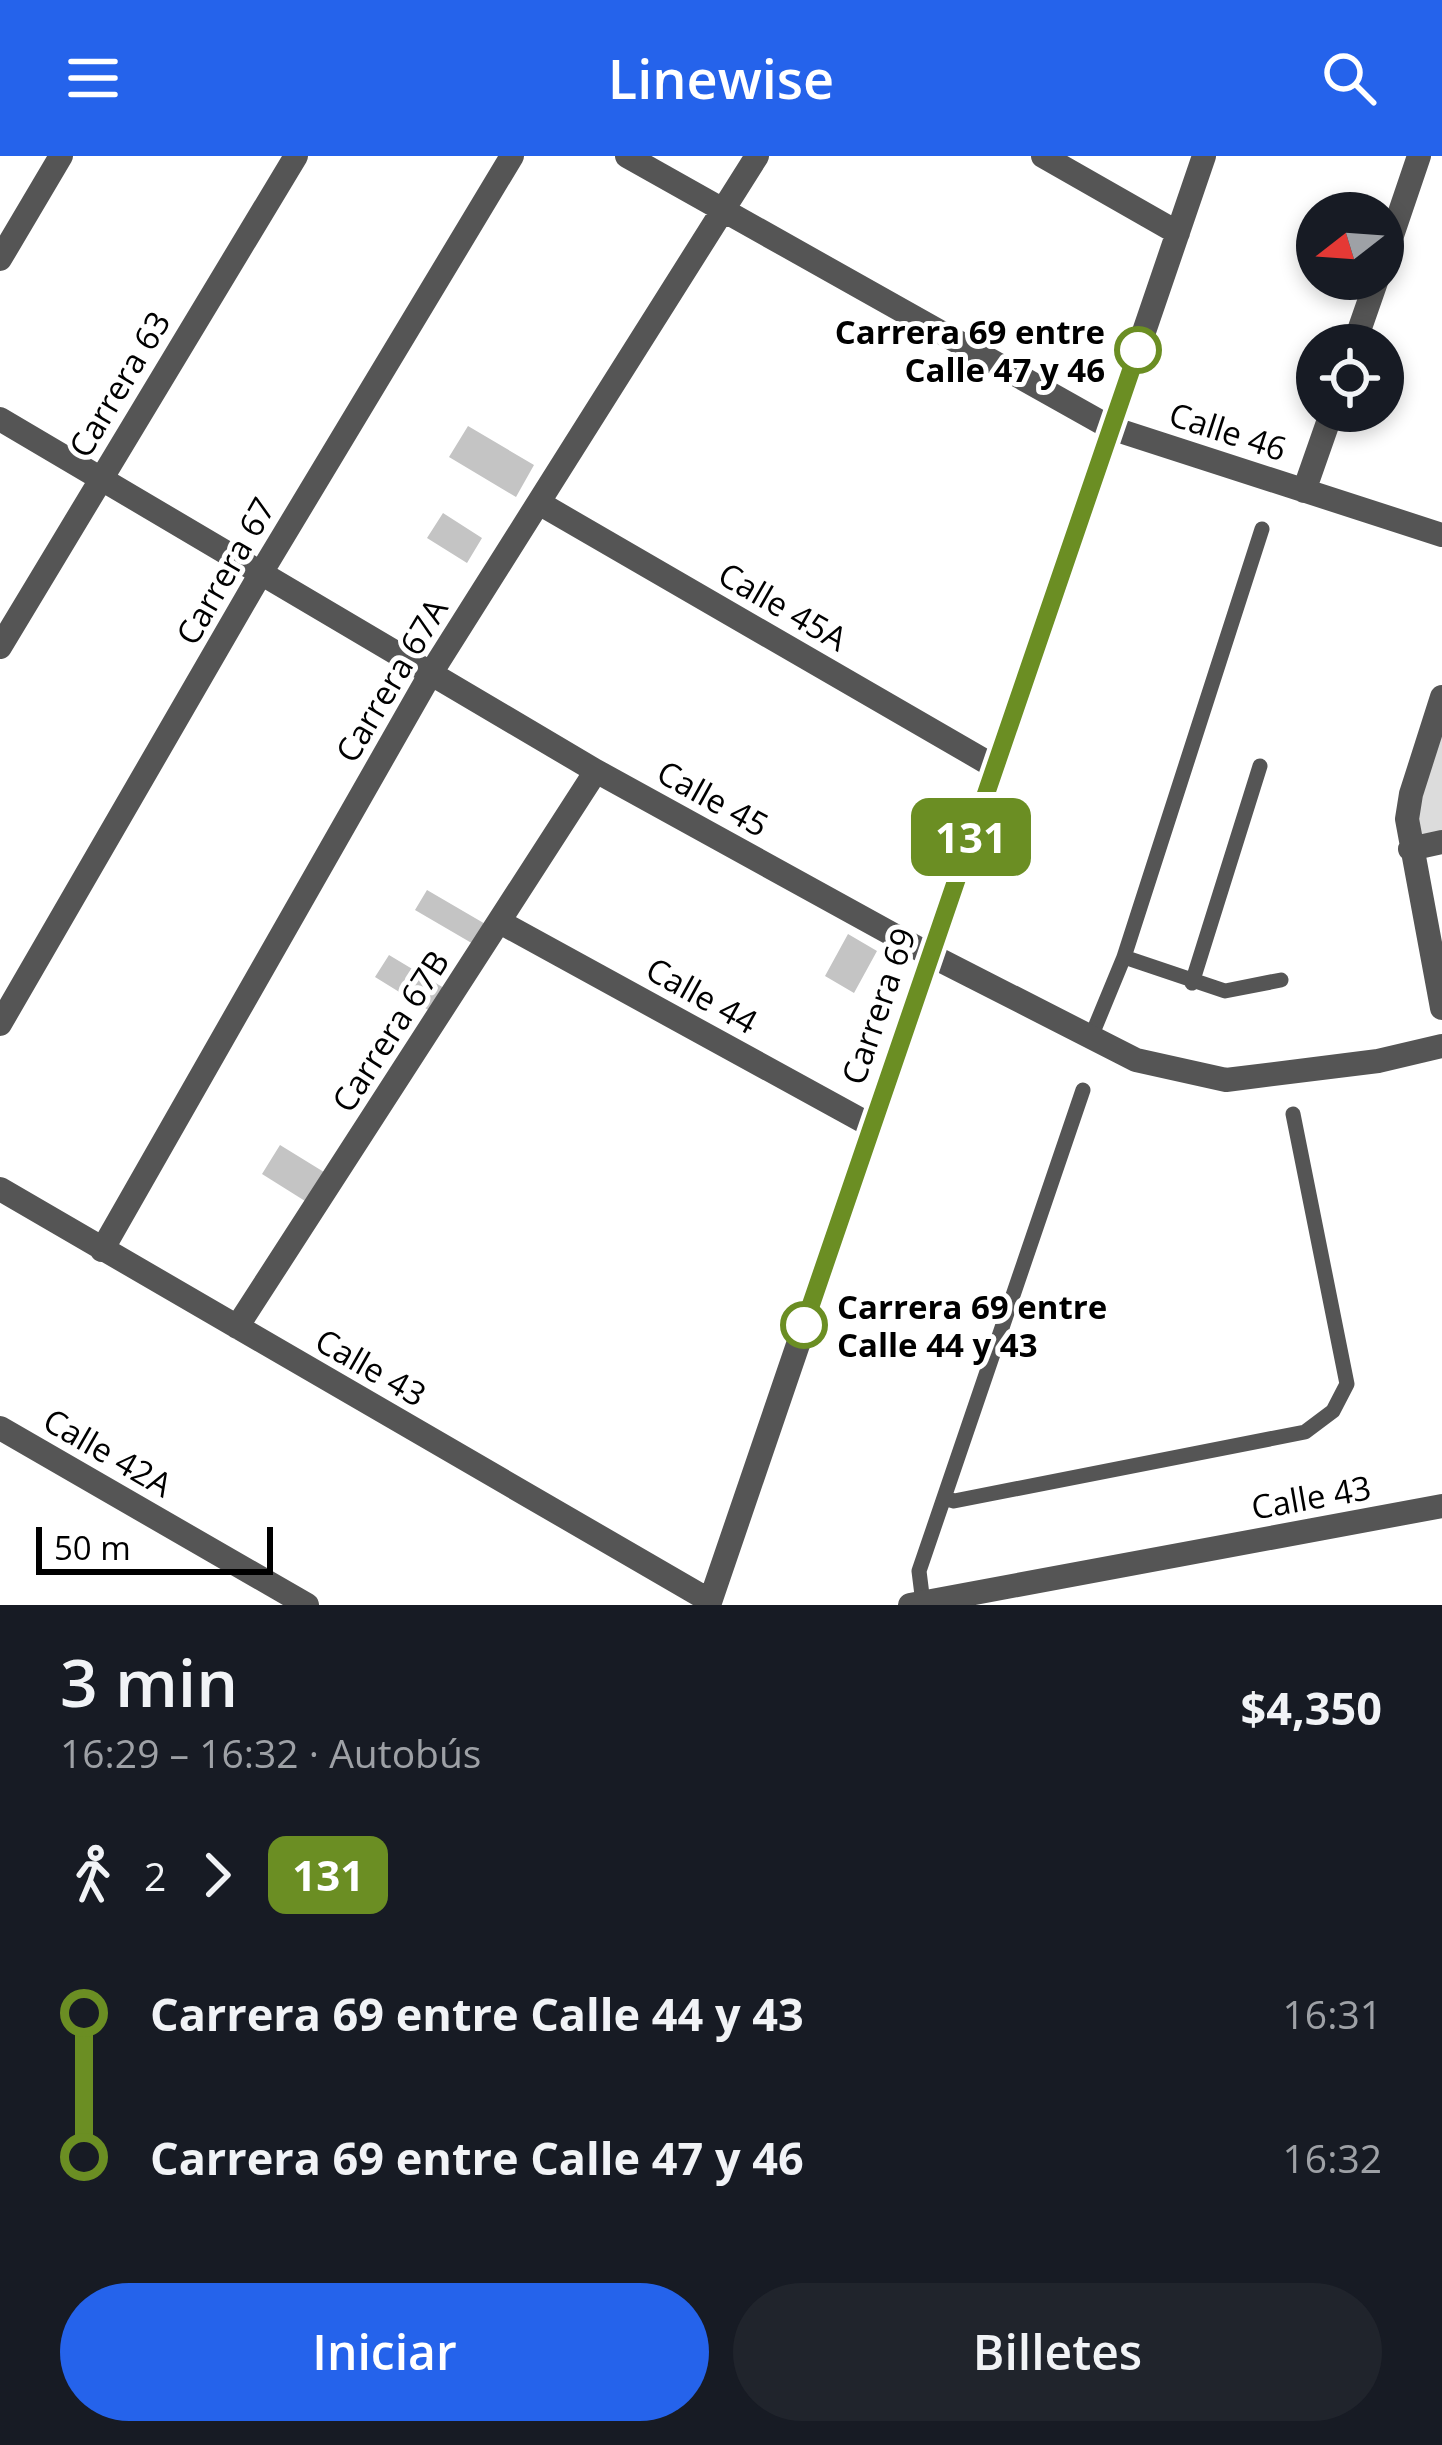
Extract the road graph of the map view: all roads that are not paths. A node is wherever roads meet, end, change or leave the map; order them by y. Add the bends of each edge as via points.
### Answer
1 (61, 156) edge
2 (296, 156) edge
3 (512, 156) edge
4 (627, 156) edge
5 (757, 156) edge
6 (1043, 156) edge
7 (1204, 156) edge
8 (1419, 156) edge
9 (1404, 200) edge
10 (724, 212) junction
11 (1178, 233) junction
12 (0, 259) edge
13 (0, 419) edge
14 (1111, 428) junction
15 (1325, 432) edge
16 (101, 478) junction
17 (1304, 491) junction
18 (539, 503) junction
19 (1262, 529) dead end
20 (1442, 536) edge
21 (261, 573) junction
22 (0, 647) edge
23 (431, 673) junction
24 (1442, 697) edge
25 (1260, 766) dead end
26 (995, 767) junction
27 (596, 771) junction
28 (1442, 842) edge
29 (1410, 849) junction
30 (500, 922) junction
31 (930, 956) junction
32 (1124, 957) junction
33 (1281, 980) dead end
34 (1192, 983) junction
35 (1442, 1008) edge
36 (0, 1024) edge
37 (1091, 1036) junction
38 (1442, 1046) edge
39 (1083, 1090) dead end
40 (1293, 1114) dead end
41 (872, 1126) junction
42 (0, 1189) edge
43 (102, 1250) junction
44 (236, 1327) junction
45 (0, 1428) edge
46 (944, 1498) junction
47 (1442, 1507) edge
48 (709, 1603) edge
49 (916, 1604) edge
50 (307, 1605) edge

1 - 12 street
2 - 16 street, Carrera 63
3 - 21 street, Carrera 67
4 - 10 street, Calle 46
5 - 10 street, Carrera 67A
6 - 11 street
7 - 11 street, Carrera 69
8 - 9 street
10 - 14 street, Calle 46
10 - 18 street, Carrera 67A
11 - 14 street, Carrera 69
13 - 16 street, Calle 45
14 - 17 street, Calle 46
14 - 26 street, Carrera 69
15 - 17 street
16 - 21 street, Calle 45
16 - 22 street, Carrera 63
17 - 20 street, Calle 46
18 - 23 street, Carrera 67A
18 - 26 street, Calle 45A
19 - 32 lane
21 - 23 street, Calle 45
21 - 36 street, Carrera 67
23 - 27 street, Calle 45
23 - 43 street, Carrera 67A
24 - 29 street via 1411,794
25 - 34 lane
26 - 31 street, Carrera 69
27 - 30 street, Carrera 67B
27 - 31 street, Calle 45
28 - 29 street
29 - 35 street
30 - 41 street, Calle 44
30 - 44 street, Carrera 67B
31 - 37 street, Calle 45
31 - 41 street, Carrera 69
32 - 34 lane
32 - 37 lane
33 - 34 lane via 1225,992
37 - 38 street, Calle 45 via 1136,1060 1226,1079
39 - 46 lane
40 - 46 lane via 1347,1384 1333,1411 1305,1432
41 - 48 street, Carrera 69
42 - 43 street, Calle 43
43 - 44 street, Calle 43
44 - 48 street, Calle 43
45 - 50 street, Calle 42A
46 - 49 lane
47 - 49 street, Calle 43

